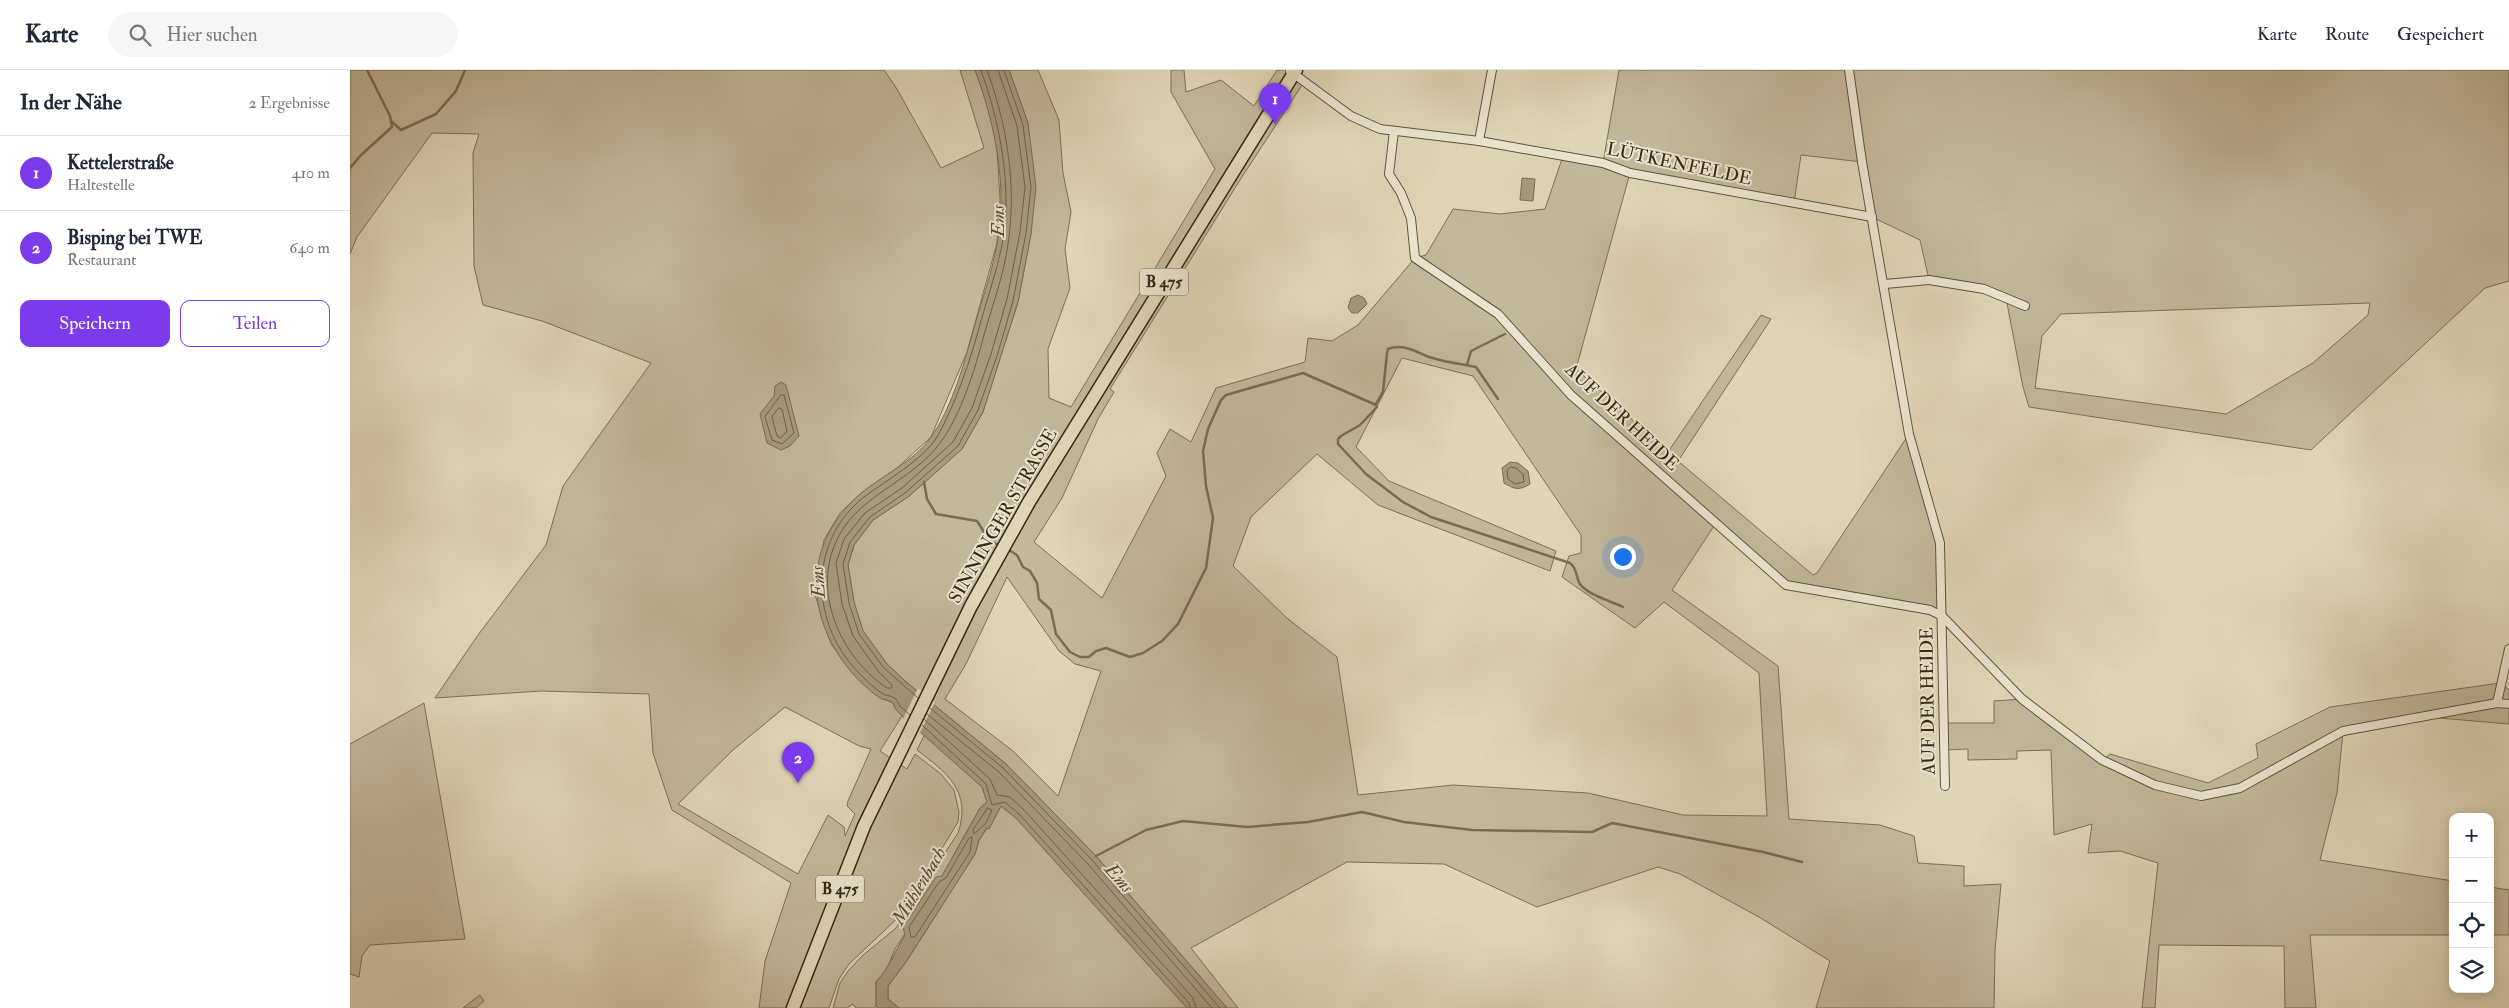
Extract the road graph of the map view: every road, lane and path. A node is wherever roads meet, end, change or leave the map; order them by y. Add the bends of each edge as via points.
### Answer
1 (1492, 70) edge
2 (1850, 70) edge
3 (1293, 72) edge
4 (1394, 131) junction
5 (1479, 140) junction
6 (1872, 218) junction
7 (1885, 284) junction
8 (2025, 306) dead end
9 (1942, 616) junction
10 (2509, 649) edge
11 (2496, 703) junction
12 (2509, 704) edge
13 (1944, 786) dead end
14 (793, 1008) edge

1 - 5 street
2 - 6 street, AUF DER HEIDE
3 - 4 street, LÜTKENFELDE via 1351,116 1380,129
3 - 14 main road, SINNINGER STRASSE / B 475 via 1014,528 951,646 864,826
4 - 5 street, LÜTKENFELDE
4 - 9 street, AUF DER HEIDE via 1389,174 1411,218 1415,258 1498,314 1571,395 1786,585 1930,610
5 - 6 street, LÜTKENFELDE via 1602,163 1630,173
6 - 7 street, AUF DER HEIDE
7 - 8 street via 1938,281 1984,289
7 - 9 street, AUF DER HEIDE via 1909,434 1940,543
9 - 11 street, AUF DER HEIDE via 2022,699 2102,760 2155,785 2201,796 2240,788 2343,731
9 - 13 street, AUF DER HEIDE
10 - 11 street
11 - 12 street, AUF DER HEIDE

